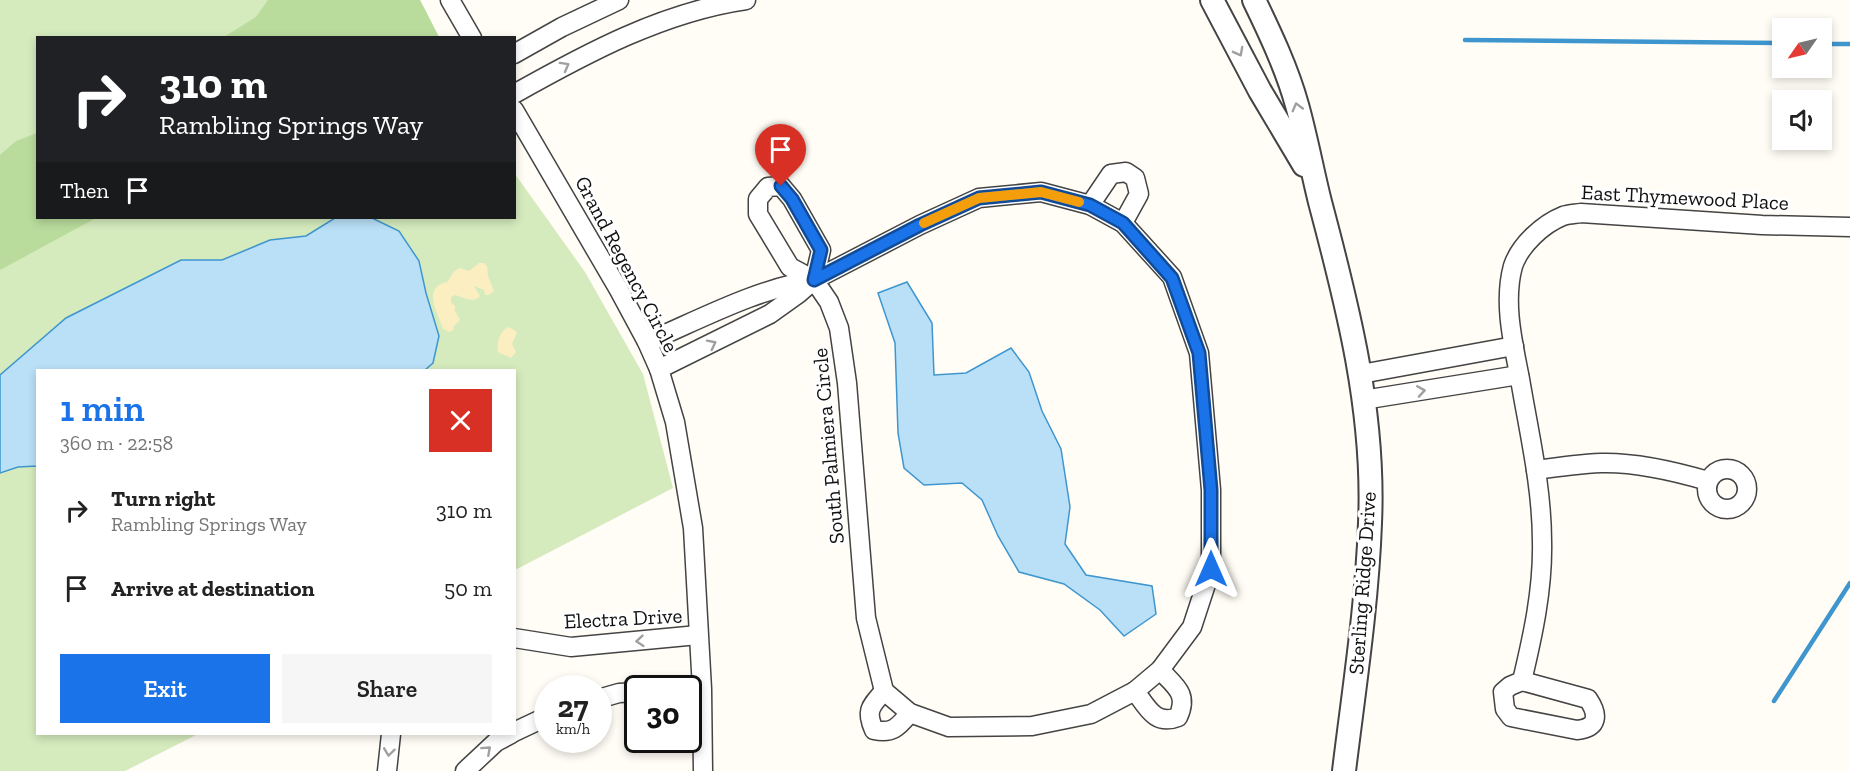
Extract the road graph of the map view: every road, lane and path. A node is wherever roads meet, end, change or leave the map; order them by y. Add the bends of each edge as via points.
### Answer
1 (450, 0) edge
2 (619, 0) edge
3 (746, 0) edge
4 (1212, 0) edge
5 (1254, 0) edge
6 (471, 36) edge
7 (516, 53) edge
8 (516, 93) edge
9 (516, 113) edge
10 (1316, 184) junction
11 (1090, 205) junction
12 (1123, 223) junction
13 (1850, 227) edge
14 (814, 280) junction
15 (646, 342) junction
16 (1514, 346) junction
17 (659, 369) junction
18 (1361, 374) junction
19 (1519, 375) junction
20 (1363, 400) junction
21 (1536, 470) junction
22 (1708, 481) dead end
23 (698, 636) junction
24 (516, 638) edge
25 (1160, 669) junction
26 (696, 675) edge
27 (1522, 681) junction
28 (884, 691) junction
29 (1135, 691) junction
30 (910, 712) junction
31 (534, 723) edge
32 (516, 732) edge
33 (391, 735) edge
34 (509, 735) edge
35 (701, 753) edge
36 (387, 771) edge
37 (465, 771) edge
38 (703, 771) edge
39 (1344, 771) edge

1 - 6 street
2 - 7 street
8 -> 3 street via 580,57 653,25
4 -> 10 street, Sterling Ridge Drive
10 -> 5 street, Sterling Ridge Drive via 1296,103
9 - 15 street, Grand Regency Circle
10 - 18 street, Sterling Ridge Drive
11 - 12 street
11 - 12 street via 1111,174 1126,172 1135,178 1139,194
11 - 14 street via 1041,192 979,198
12 - 25 street via 1172,278 1187,316 1199,353 1211,490 1211,569 1192,627
13 - 16 street, East Thymewood Place via 1762,225 1606,213 1564,215 1522,248 1514,264 1509,302
14 - 14 street via 790,267 758,214 758,199 768,187 781,186 792,199 821,250
14 - 15 street via 761,293
17 -> 14 street via 770,314
14 - 28 street, South Palmiera Circle via 839,328 866,618
15 - 17 street, Grand Regency Circle
16 - 18 street
16 - 19 street, East Thymewood Place
17 - 23 street, Grand Regency Circle via 675,422 693,528
18 - 20 street, Sterling Ridge Drive
20 -> 19 street
19 - 21 street, East Thymewood Place
20 - 39 street, Sterling Ridge Drive via 1371,522
21 - 22 street via 1623,464
21 - 27 street, East Thymewood Place via 1542,541 1540,583
23 -> 24 street, Electra Drive via 571,647
23 - 26 street, Grand Regency Circle
25 - 29 street
25 - 29 street via 1181,692 1184,706 1178,717 1168,721 1155,717
27 - 27 street via 1503,692 1505,709 1511,717 1577,730 1593,724 1594,708 1588,699
28 - 30 street
28 - 30 street via 870,707 868,718 874,730 897,728
29 - 30 street via 1091,714 1032,726 950,727
31 - 32 street
33 -> 36 street
37 -> 34 street
35 - 38 street, Grand Regency Circle

